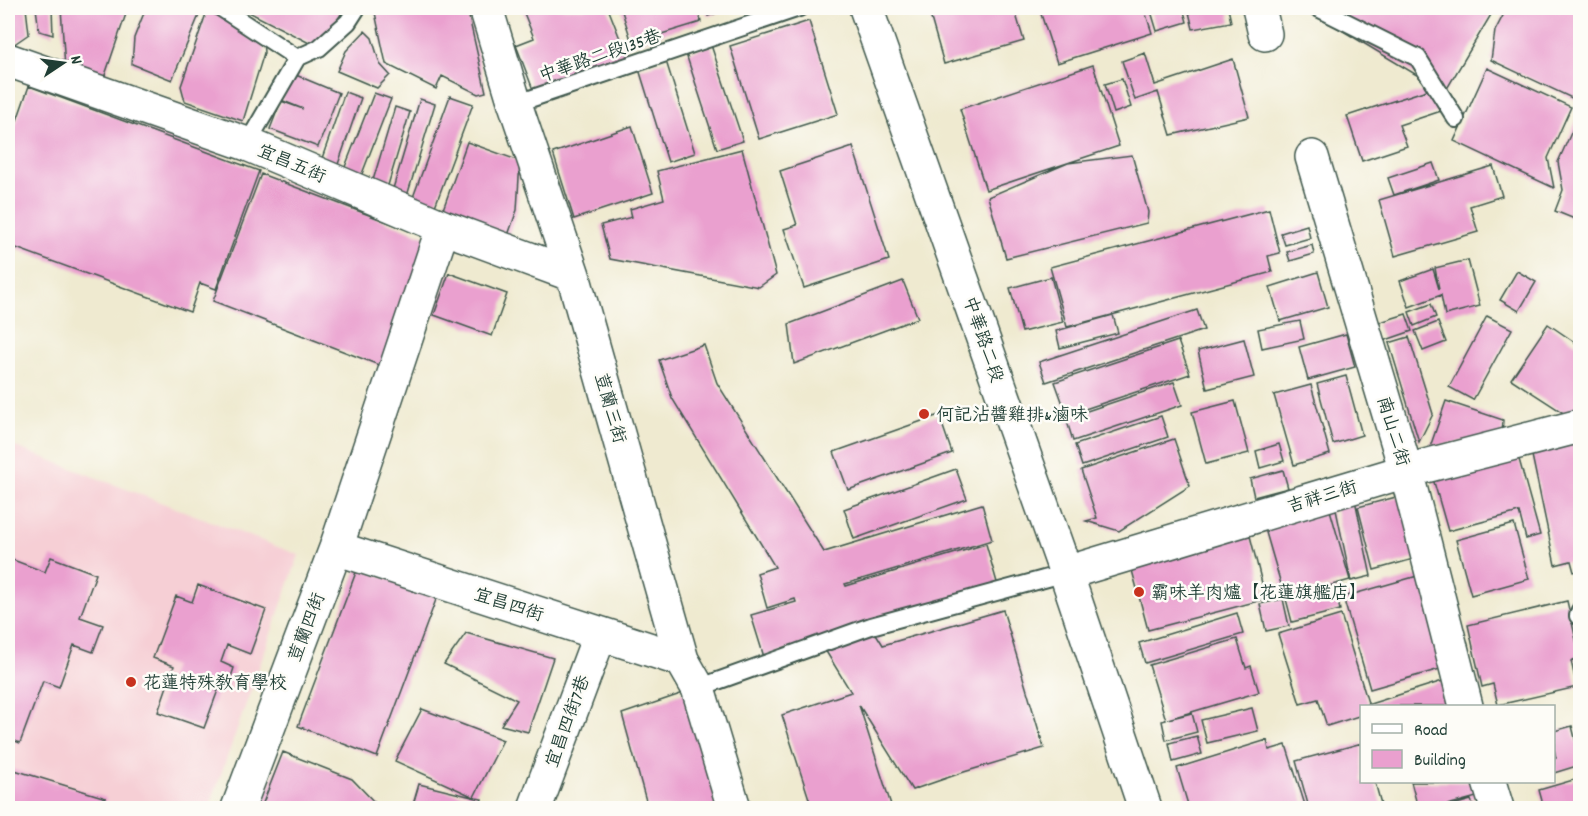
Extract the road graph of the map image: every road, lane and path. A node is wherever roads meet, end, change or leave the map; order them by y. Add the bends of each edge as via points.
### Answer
1 (221, 8) edge
2 (357, 8) edge
3 (486, 8) edge
4 (799, 8) edge
5 (1318, 8) edge
6 (871, 9) edge
7 (297, 58) junction
8 (8, 60) edge
9 (515, 104) junction
10 (1456, 119) dead end
11 (247, 144) junction
12 (1312, 157) dead end
13 (443, 227) junction
14 (573, 275) junction
15 (1581, 426) edge
16 (1406, 471) junction
17 (336, 548) junction
18 (1066, 573) junction
19 (600, 634) junction
20 (690, 674) junction
21 (1466, 705) edge
22 (1489, 783) edge
23 (238, 808) edge
24 (535, 808) edge
25 (734, 808) edge
26 (1146, 808) edge
27 (1497, 808) edge

1 - 7 lane
2 - 7 lane via 319,48
3 - 9 street, 荳蘭三街
4 - 9 lane, 中華路二段135巷
5 - 10 lane via 1418,58
6 - 18 street, 中華路二段
7 - 11 lane
8 - 11 street, 宜昌五街
9 - 14 street, 荳蘭三街
11 - 13 street, 宜昌五街
12 - 16 street, 南山二街
13 - 14 street, 宜昌五街
13 - 17 street, 荳蘭四街
14 - 20 street, 荳蘭三街
15 - 16 street, 吉祥三街
16 - 18 street, 吉祥三街
16 - 21 street, 南山二街
17 - 19 street, 宜昌四街
17 - 23 street, 荳蘭四街
18 - 20 lane
18 - 26 street, 中華路二段
19 - 20 street, 宜昌四街
19 - 24 street, 宜昌四街7巷
20 - 25 street, 荳蘭三街
22 - 27 street

